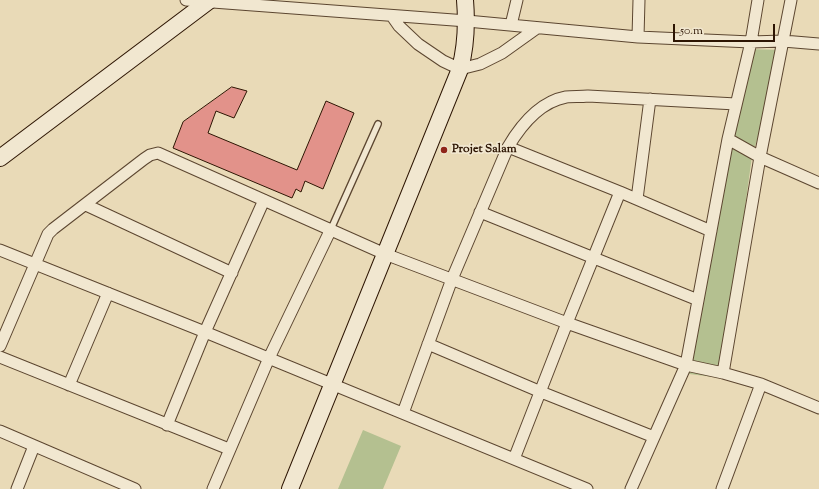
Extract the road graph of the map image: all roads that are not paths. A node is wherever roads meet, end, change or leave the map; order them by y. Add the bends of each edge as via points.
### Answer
1 (186, 0) edge
2 (465, 0) edge
3 (517, 0) edge
4 (639, 0) edge
5 (758, 0) edge
6 (791, 0) edge
7 (209, 1) edge
8 (392, 16) junction
9 (467, 21) junction
10 (511, 25) junction
11 (537, 28) junction
12 (638, 37) junction
13 (783, 41) junction
14 (751, 42) junction
15 (819, 44) edge
16 (460, 69) junction
17 (650, 99) junction
18 (736, 104) junction
19 (378, 124) dead end
20 (728, 139) junction
21 (508, 147) junction
22 (760, 157) junction
23 (0, 158) edge
24 (819, 183) edge
25 (620, 192) junction
26 (637, 199) junction
27 (264, 200) junction
28 (86, 205) junction
29 (480, 212) junction
30 (331, 229) junction
31 (711, 231) junction
32 (0, 250) edge
33 (385, 254) junction
34 (593, 258) junction
35 (35, 265) junction
36 (232, 273) junction
37 (452, 279) junction
38 (108, 293) junction
39 (698, 300) junction
40 (567, 323) junction
41 (205, 332) junction
42 (428, 344) junction
43 (0, 346) edge
44 (0, 357) edge
45 (269, 358) junction
46 (686, 365) junction
47 (723, 373) junction
48 (332, 384) junction
49 (761, 384) junction
50 (69, 385) junction
51 (541, 392) junction
52 (819, 408) edge
53 (402, 413) junction
54 (167, 425) junction
55 (0, 431) edge
56 (654, 437) junction
57 (34, 446) junction
58 (229, 449) junction
59 (514, 459) junction
60 (17, 489) edge
61 (136, 489) edge
62 (213, 489) edge
63 (290, 489) edge
64 (587, 489) edge
65 (631, 489) edge
66 (722, 489) edge

1 - 7 street
2 - 9 street
3 - 10 street
4 - 12 street
5 - 14 street
6 - 13 street
7 - 8 street
7 - 23 street
8 - 9 street
8 - 16 street via 418,44
9 - 10 street
9 - 16 street
10 - 11 street
11 - 12 street
11 - 16 street via 502,53 480,64
12 - 14 street
13 - 14 street
13 - 15 street
13 - 22 street
14 - 18 street
16 - 33 street
17 - 18 street
17 - 21 street via 588,96 566,97 553,101 531,115
17 - 26 street
18 - 20 street
19 - 30 lane
20 - 22 street
20 - 31 street
21 - 25 street
21 - 29 street
22 - 24 street
22 - 47 street
25 - 26 street
25 - 34 street
26 - 31 street
27 - 28 street via 158,153 144,159
27 - 30 street
27 - 36 street
28 - 35 street via 48,234
28 - 36 street
29 - 34 street
29 - 37 street
30 - 33 street
30 - 45 street
31 - 39 street
32 - 35 street
33 - 37 street
33 - 48 street
34 - 39 street
34 - 40 street
35 - 38 street
35 - 43 street
36 - 41 street
37 - 40 street
37 - 42 street
38 - 41 street
38 - 50 street
39 - 46 street
40 - 46 street
40 - 51 street
41 - 45 street
41 - 54 street
42 - 51 street
42 - 53 street
44 - 50 street
45 - 48 street
45 - 58 street
46 - 47 street
46 - 56 street
47 - 49 street
48 - 53 street
48 - 63 street
49 - 52 street
49 - 66 street
50 - 54 street
51 - 56 street
51 - 59 street
53 - 59 street
54 - 58 street
55 - 57 street
56 - 65 street
57 - 60 street
57 - 61 street
58 - 62 street
59 - 64 street

